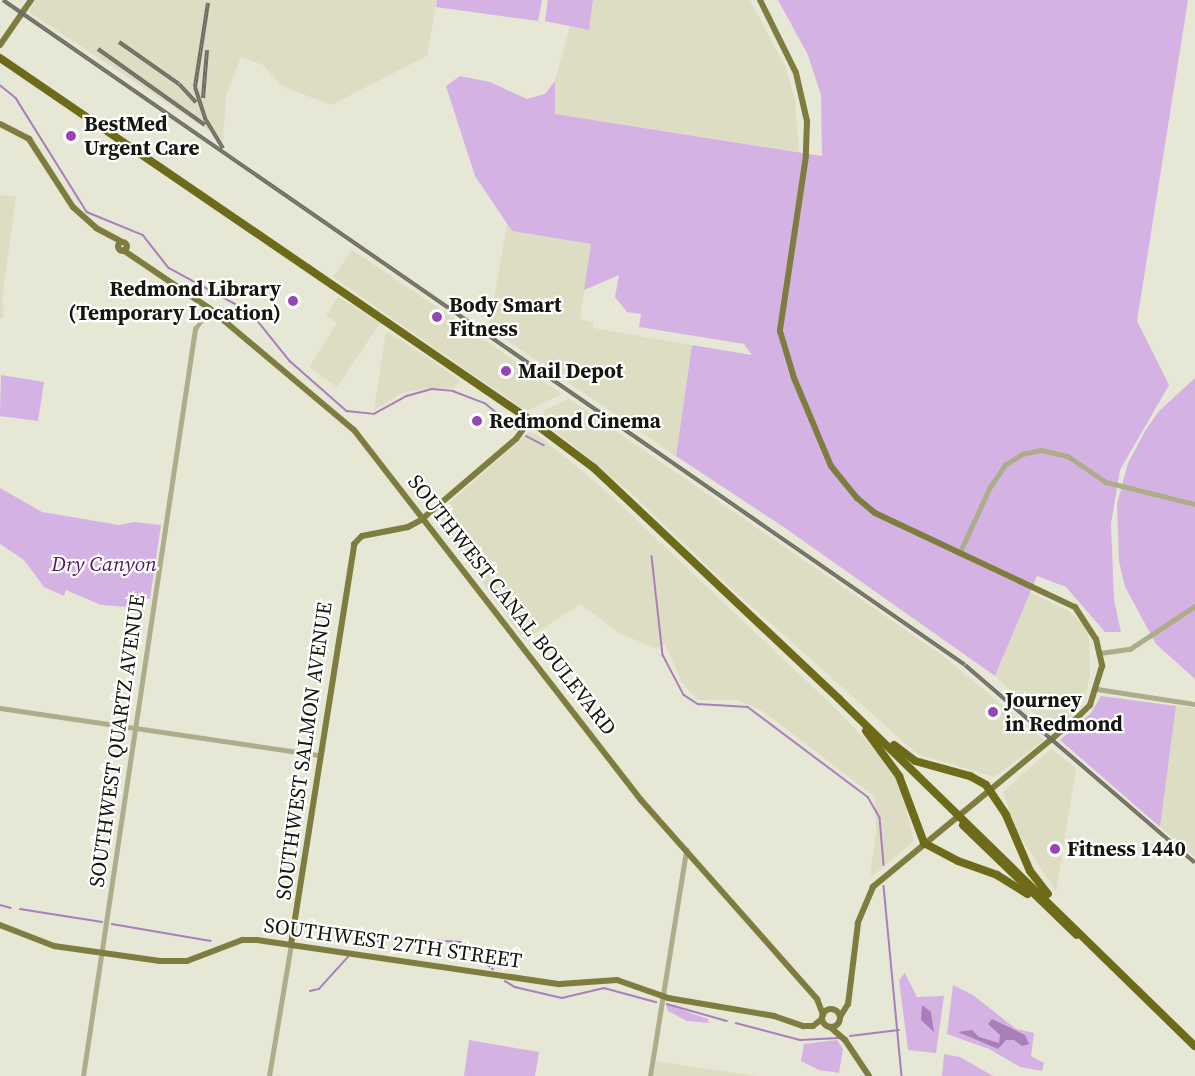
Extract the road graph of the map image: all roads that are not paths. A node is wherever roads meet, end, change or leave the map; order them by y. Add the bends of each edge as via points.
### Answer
1 (31, 0) edge
2 (760, 0) edge
3 (0, 45) edge
4 (0, 58) edge
5 (0, 126) edge
6 (209, 308) junction
7 (530, 420) junction
8 (1195, 504) edge
9 (424, 517) junction
10 (959, 554) junction
11 (1195, 606) edge
12 (1100, 654) junction
13 (1097, 689) junction
14 (830, 693) junction
15 (1195, 704) edge
16 (0, 708) edge
17 (849, 708) junction
18 (136, 728) junction
19 (866, 731) junction
20 (320, 755) junction
21 (990, 790) junction
22 (954, 813) junction
23 (961, 820) junction
24 (924, 843) junction
25 (686, 850) junction
26 (1072, 923) junction
27 (0, 926) edge
28 (1081, 939) junction
29 (291, 945) junction
30 (1090, 945) junction
31 (102, 952) junction
32 (662, 996) junction
33 (817, 999) junction
34 (847, 1002) junction
35 (833, 1010) junction
36 (823, 1017) junction
37 (784, 1020) junction
38 (840, 1020) junction
39 (828, 1027) junction
40 (845, 1040) junction
41 (1195, 1046) edge
42 (83, 1076) edge
43 (269, 1076) edge
44 (650, 1076) edge
45 (869, 1076) edge

1 - 3 main road
2 - 10 main road via 794,68 807,114 806,149 780,331 783,351 831,466 857,498 875,513
4 - 7 highway
5 - 6 main road, SOUTHWEST CANAL BOULEVARD via 19,131 34,147 73,207
6 - 9 main road, SOUTHWEST CANAL BOULEVARD via 345,420
6 - 18 street, SOUTHWEST QUARTZ AVENUE via 195,329
7 - 9 main road, SOUTHWEST SALMON AVENUE via 516,439
7 - 14 highway via 620,491
8 - 10 street via 1106,482 1056,452 1022,454 1005,465 990,487
9 - 20 main road, SOUTHWEST SALMON AVENUE via 408,527 362,536 352,549
9 - 25 main road, SOUTHWEST CANAL BOULEVARD via 641,800
10 - 12 main road via 1076,607 1087,621
11 - 12 street via 1130,649
12 - 13 main road
13 - 15 street
13 - 21 main road via 1090,705 1077,718
14 - 17 highway
14 - 19 highway
16 - 18 street
17 - 21 highway via 915,761 970,776
17 - 22 highway
18 - 20 street
18 - 31 street, SOUTHWEST QUARTZ AVENUE
19 - 22 highway
19 - 24 highway via 899,776
20 - 29 main road, SOUTHWEST SALMON AVENUE
21 - 24 main road
21 - 26 highway via 1006,815 1030,871
22 - 23 highway
23 - 26 highway
23 - 28 highway
24 - 28 highway via 1009,881
24 - 34 main road via 869,893 858,923
25 - 32 street
25 - 33 main road, SOUTHWEST CANAL BOULEVARD
26 - 30 highway
27 - 31 main road, SOUTHWEST 27TH STREET via 43,943
28 - 30 highway
29 - 31 main road, SOUTHWEST 27TH STREET via 242,940 188,961
29 - 32 main road, SOUTHWEST 27TH STREET via 560,984 617,980
29 - 43 street, SOUTHWEST SALMON AVENUE
30 - 41 highway
31 - 42 street, SOUTHWEST QUARTZ AVENUE
32 - 37 main road, SOUTHWEST 27TH STREET
32 - 44 street
33 - 35 main road
33 - 36 main road, SOUTHWEST CANAL BOULEVARD
34 - 35 main road
34 - 38 main road
35 - 36 main road
35 - 38 main road
36 - 37 main road, SOUTHWEST 27TH STREET via 808,1027
36 - 39 main road, SOUTHWEST CANAL BOULEVARD
37 - 39 main road, SOUTHWEST 27TH STREET via 806,1030
38 - 39 main road
38 - 40 main road
39 - 40 main road
40 - 45 main road

